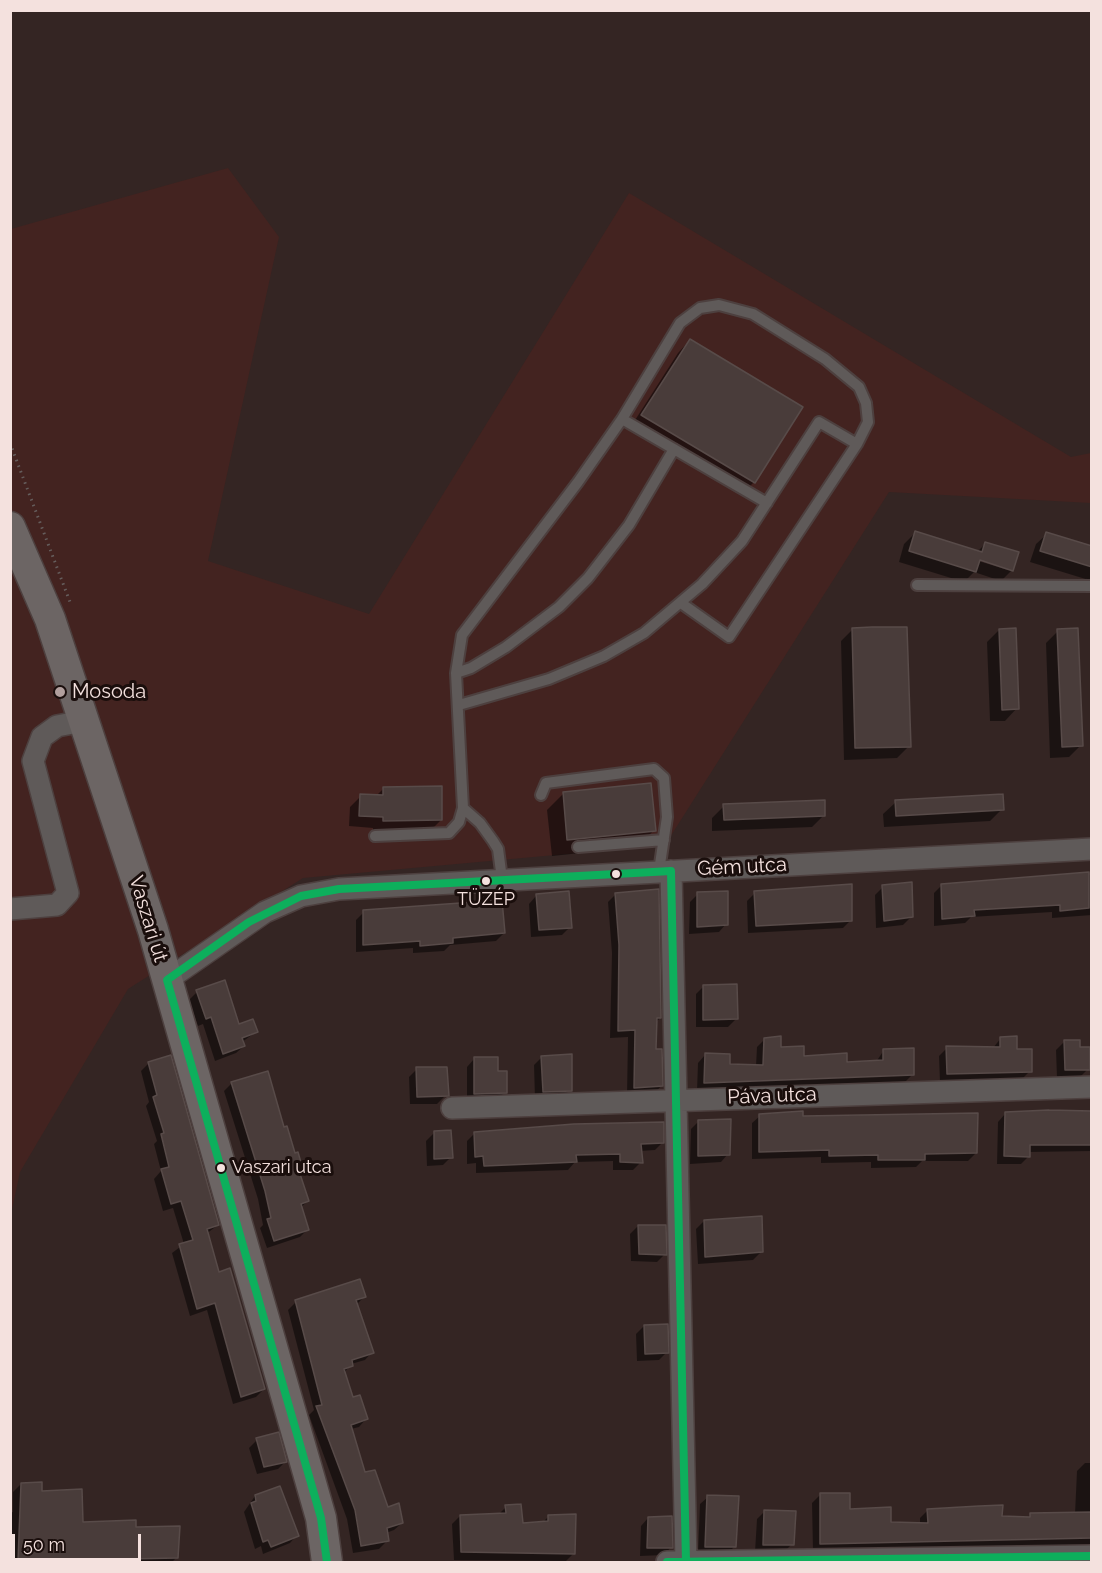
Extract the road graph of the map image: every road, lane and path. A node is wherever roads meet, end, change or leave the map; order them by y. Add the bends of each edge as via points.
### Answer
1 (622, 419) junction
2 (857, 444) junction
3 (674, 449) junction
4 (767, 504) junction
5 (10, 527) edge
6 (918, 585) dead end
7 (1092, 586) edge
8 (681, 603) junction
9 (456, 673) junction
10 (459, 705) junction
11 (83, 721) junction
12 (541, 795) dead end
13 (463, 808) junction
14 (375, 836) dead end
15 (664, 840) junction
16 (578, 847) dead end
17 (1092, 849) edge
18 (665, 871) junction
19 (502, 879) junction
20 (10, 909) edge
21 (167, 980) junction
22 (1092, 1087) edge
23 (676, 1099) junction
24 (452, 1108) dead end
25 (1092, 1556) edge
26 (686, 1562) edge
27 (327, 1563) edge
28 (667, 1563) edge

1 - 2 lane via 680,323 700,308 719,305 753,314 825,358 859,387 866,403 867,422
1 - 3 lane
1 - 9 lane via 512,573 467,626
2 - 4 lane via 819,422
2 - 8 lane via 729,637
3 - 4 lane
3 - 9 lane via 629,525 588,578 559,607 506,647
4 - 8 lane via 736,548
5 - 11 main road, Vaszari út via 50,619
6 - 7 lane
8 - 10 lane via 644,633 604,656 549,679
9 - 10 lane
10 - 13 lane
11 - 20 street via 57,726 42,737 33,760 68,893 57,905
11 - 21 main road, Vaszari út
12 - 15 lane via 546,783 654,769 664,778
13 - 14 lane via 459,822 449,833
13 - 19 lane via 480,823 498,849
15 - 16 lane
15 - 18 lane
17 - 18 street, Gém utca
18 - 19 street, Gém utca
18 - 23 street
19 - 21 street, Gém utca via 339,889 301,896 249,922
21 - 27 main road, Vaszari út via 321,1518
22 - 23 street, Páva utca
23 - 24 street, Páva utca
23 - 26 street
25 - 26 street
26 - 28 street

